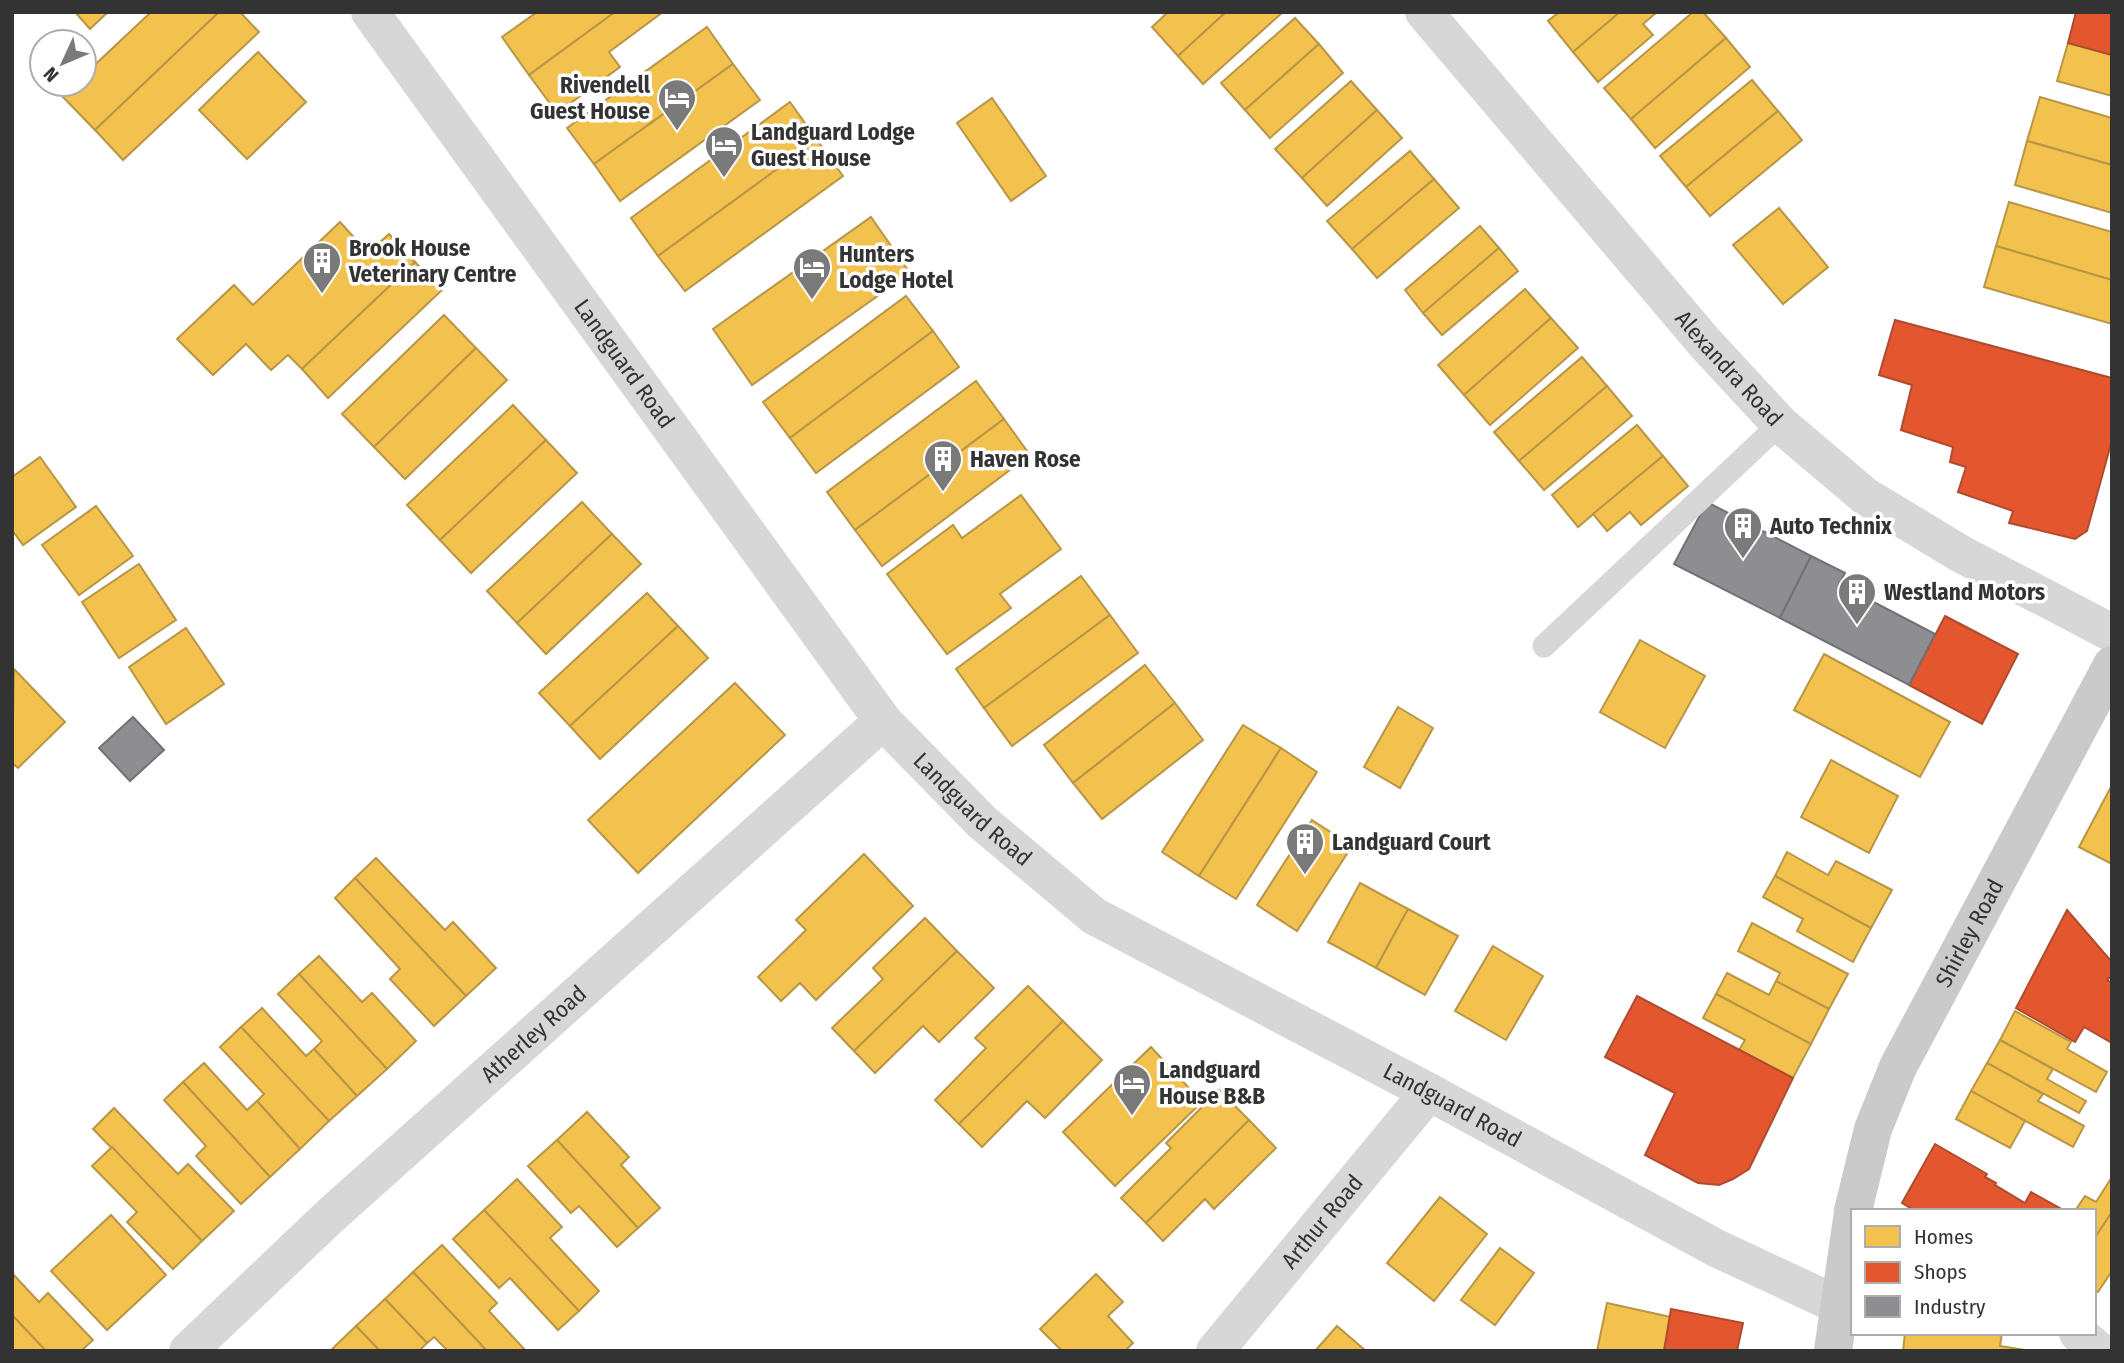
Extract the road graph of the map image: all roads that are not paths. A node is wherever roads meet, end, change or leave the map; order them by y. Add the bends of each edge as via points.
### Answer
1 (370, 12) edge
2 (1424, 12) edge
3 (1780, 424) junction
4 (2112, 633) edge
5 (1544, 646) dead end
6 (2112, 665) edge
7 (883, 721) junction
8 (1429, 1092) junction
9 (1854, 1209) edge
10 (1851, 1224) edge
11 (1838, 1305) junction
12 (2080, 1335) edge
13 (188, 1351) edge
14 (1215, 1351) edge
15 (1833, 1351) edge
16 (2099, 1351) edge

1 - 7 street, Landguard Road
2 - 3 street, Alexandra Road via 1705,343
3 - 4 street, Alexandra Road via 1866,496 1961,554
3 - 5 lane
6 - 9 main road, Shirley Road via 1898,1067 1873,1129
7 - 8 street, Landguard Road via 982,822 1094,916
7 - 13 street, Atherley Road via 330,1216
8 - 11 street, Landguard Road via 1716,1248
8 - 14 street, Arthur Road
10 - 11 main road, Shirley Road
11 - 15 main road, Shirley Road
12 - 16 street

